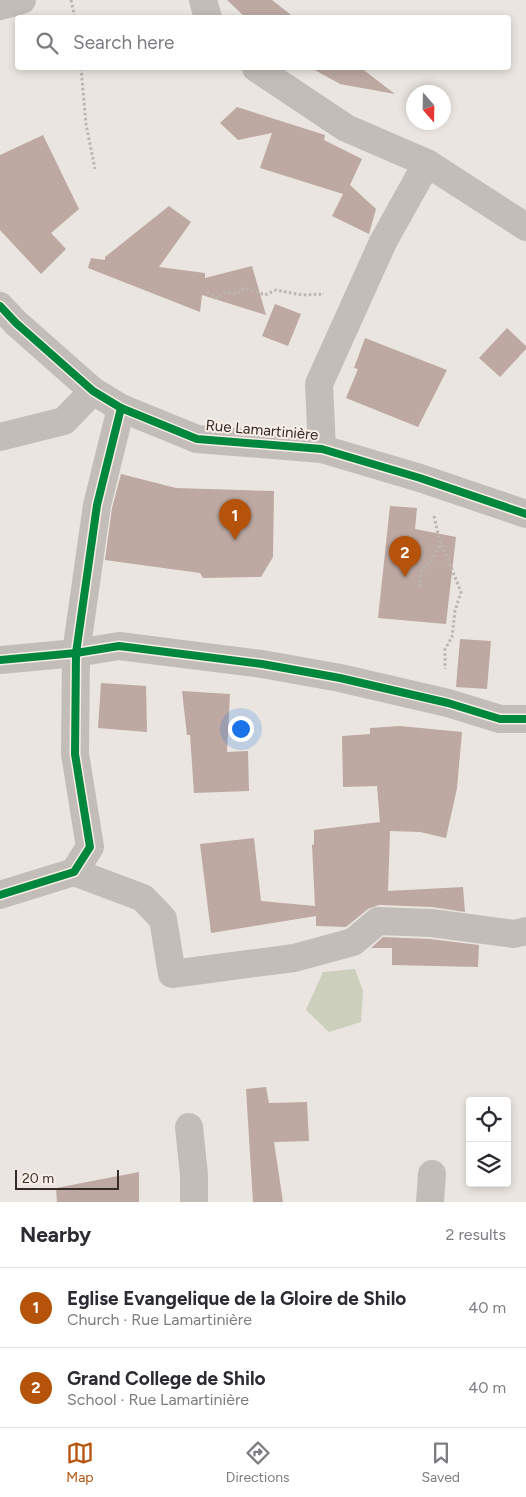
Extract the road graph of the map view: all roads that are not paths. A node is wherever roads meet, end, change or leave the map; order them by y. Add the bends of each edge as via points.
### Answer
1 (22, 0) edge
2 (203, 0) edge
3 (0, 6) edge
4 (207, 15) edge
5 (259, 70) edge
6 (427, 164) junction
7 (526, 227) edge
8 (0, 306) edge
9 (93, 391) junction
10 (121, 408) junction
11 (0, 437) edge
12 (322, 449) junction
13 (526, 514) edge
14 (76, 653) junction
15 (0, 660) edge
16 (526, 719) edge
17 (74, 872) junction
18 (0, 896) edge
19 (526, 931) edge
20 (189, 1127) dead end
21 (432, 1174) dead end
22 (194, 1202) edge
23 (430, 1202) edge

1 - 3 street
2 - 4 street
5 - 6 street via 346,128
6 - 7 street
6 - 12 street via 383,242 319,384
8 - 9 street, Rue Lamartinière
9 - 10 street, Rue Lamartinière
9 - 11 street via 64,422
10 - 12 street, Rue Lamartinière via 197,439
10 - 14 street via 96,505
12 - 13 street, Rue Lamartinière
14 - 15 street
14 - 16 street via 119,646 262,664 340,678 448,703 500,719
14 - 17 street via 75,754 90,847
17 - 18 street
17 - 19 street via 143,898 150,905 163,919 172,974 294,958 352,942 378,921 431,923 514,934
20 - 22 street
21 - 23 street

